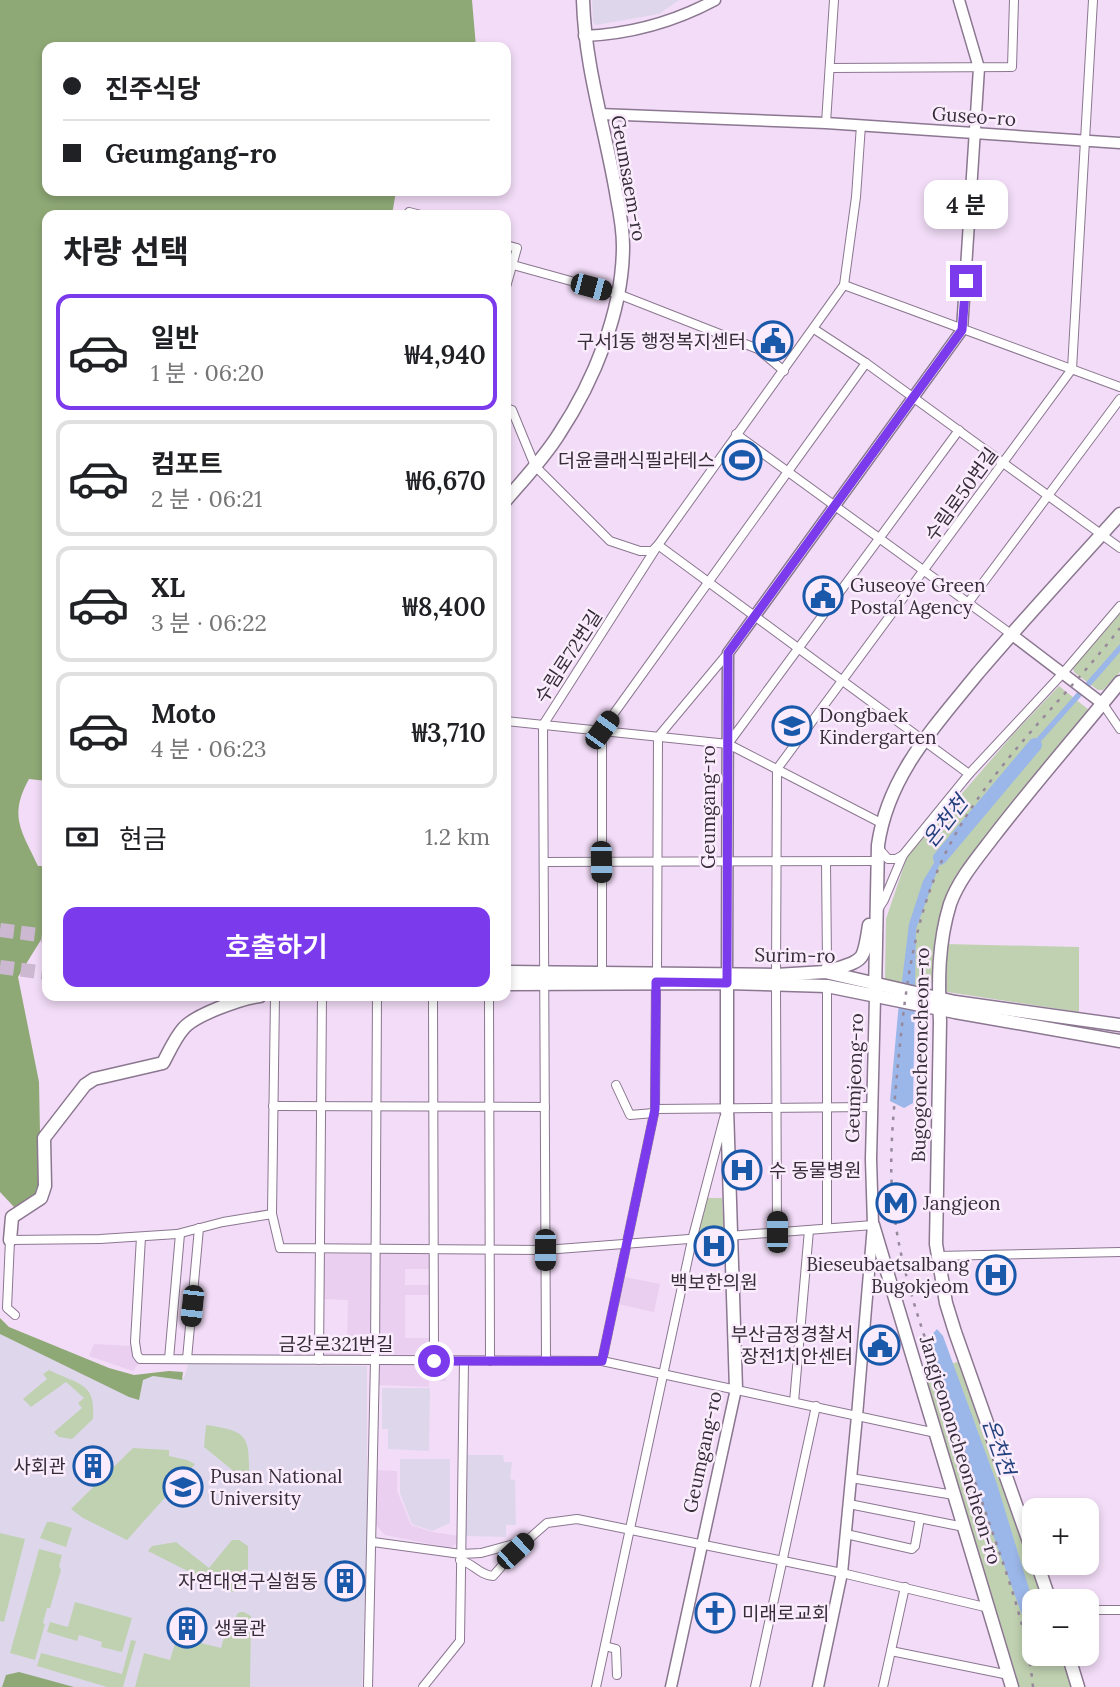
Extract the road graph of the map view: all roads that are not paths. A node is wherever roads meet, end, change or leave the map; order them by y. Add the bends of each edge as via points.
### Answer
1 (583, 0) edge
2 (715, 0) edge
3 (834, 0) edge
4 (959, 0) edge
5 (1014, 0) edge
6 (1093, 0) edge
7 (584, 36) junction
8 (830, 68) junction
9 (979, 68) junction
10 (599, 114) junction
11 (827, 123) junction
12 (861, 125) junction
13 (976, 133) junction
14 (1086, 141) junction
15 (1120, 143) edge
16 (511, 246) edge
17 (513, 265) junction
18 (511, 271) edge
19 (844, 285) junction
20 (618, 294) junction
21 (814, 329) junction
22 (962, 330) junction
23 (866, 363) junction
24 (1072, 369) junction
25 (785, 371) junction
26 (1120, 387) edge
27 (914, 397) junction
28 (1120, 399) edge
29 (511, 410) edge
30 (959, 430) junction
31 (736, 434) junction
32 (1003, 463) junction
33 (535, 466) junction
34 (788, 471) junction
35 (511, 494) edge
36 (1048, 496) junction
37 (835, 505) junction
38 (1120, 514) edge
39 (1101, 535) junction
40 (880, 538) junction
41 (658, 545) junction
42 (1120, 548) edge
43 (924, 570) junction
44 (708, 582) junction
45 (968, 603) junction
46 (1120, 606) edge
47 (755, 615) junction
48 (1011, 635) junction
49 (800, 648) junction
50 (728, 653) junction
51 (1065, 675) junction
52 (843, 680) junction
53 (1120, 682) edge
54 (1103, 704) junction
55 (511, 721) edge
56 (543, 724) junction
57 (1120, 729) edge
58 (602, 730) junction
59 (658, 737) junction
60 (923, 740) junction
61 (728, 744) junction
62 (777, 769) junction
63 (970, 774) junction
64 (881, 823) junction
65 (878, 845) junction
66 (903, 855) junction
67 (876, 861) junction
68 (544, 862) junction
69 (601, 862) junction
70 (657, 862) junction
71 (727, 862) junction
72 (777, 862) junction
73 (826, 862) junction
74 (876, 912) junction
75 (602, 971) junction
76 (825, 972) junction
77 (511, 973) edge
78 (657, 977) junction
79 (544, 978) junction
80 (727, 978) junction
81 (776, 980) junction
82 (511, 983) edge
83 (827, 986) junction
84 (882, 992) junction
85 (238, 1001) edge
86 (275, 1001) edge
87 (323, 1001) edge
88 (377, 1001) edge
89 (433, 1001) edge
90 (489, 1001) edge
91 (936, 1003) junction
92 (1120, 1025) edge
93 (1120, 1041) edge
94 (616, 1085) dead end
95 (273, 1107) junction
96 (320, 1107) junction
97 (376, 1107) junction
98 (433, 1107) junction
99 (489, 1107) junction
100 (545, 1107) junction
101 (827, 1107) junction
102 (871, 1107) junction
103 (727, 1108) junction
104 (777, 1109) junction
105 (654, 1111) junction
106 (272, 1214) junction
107 (873, 1225) junction
108 (200, 1228) junction
109 (827, 1228) junction
110 (809, 1230) junction
111 (777, 1232) junction
112 (180, 1234) junction
113 (732, 1235) junction
114 (141, 1237) junction
115 (10, 1240) junction
116 (692, 1240) junction
117 (626, 1243) junction
118 (319, 1248) junction
119 (376, 1249) junction
120 (433, 1249) junction
121 (489, 1250) junction
122 (545, 1250) junction
123 (1120, 1252) edge
124 (937, 1256) junction
125 (15, 1315) dead end
126 (169, 1359) junction
127 (187, 1359) junction
128 (319, 1360) junction
129 (546, 1360) junction
130 (375, 1361) junction
131 (434, 1361) junction
132 (464, 1361) junction
133 (490, 1361) junction
134 (602, 1361) junction
135 (663, 1373) junction
136 (736, 1389) junction
137 (794, 1402) junction
138 (816, 1406) junction
139 (857, 1416) junction
140 (936, 1433) junction
141 (851, 1478) junction
142 (954, 1495) junction
143 (849, 1504) junction
144 (920, 1518) junction
145 (1022, 1522) edge
146 (964, 1527) junction
147 (630, 1528) junction
148 (846, 1534) junction
149 (526, 1541) junction
150 (373, 1542) junction
151 (702, 1544) junction
152 (460, 1557) junction
153 (782, 1562) junction
154 (842, 1573) junction
155 (905, 1587) junction
156 (989, 1608) junction
157 (1099, 1610) edge
158 (1120, 1610) edge
159 (605, 1646) junction
160 (891, 1651) junction
161 (1072, 1666) edge
162 (617, 1675) dead end
163 (1010, 1681) edge
164 (368, 1687) edge
165 (423, 1687) edge
166 (596, 1687) edge
167 (671, 1687) edge
168 (755, 1687) edge
169 (818, 1687) edge
170 (883, 1687) edge
171 (1078, 1687) edge

1 - 7 main road, Geumsaem-ro
2 - 7 street via 663,24
3 - 8 street
4 - 9 street
5 - 9 street via 1012,67
6 - 14 street
7 - 10 main road, Geumsaem-ro
8 - 9 street
8 - 11 street
9 - 13 street
10 - 11 street, Guseo-ro
10 - 20 main road, Geumsaem-ro via 624,245
11 - 12 street, Guseo-ro
12 - 13 street, Guseo-ro
12 - 19 street, 수림로72번길
13 - 14 street, Guseo-ro
13 - 22 street
14 - 15 street, Guseo-ro
14 - 24 street
16 - 17 street via 517,248
17 - 18 street
17 - 20 street
19 - 21 street, 수림로72번길
19 - 22 street
20 - 25 street via 758,349
20 - 33 main road, Geumsaem-ro via 586,388
21 - 23 street
21 - 25 street, 수림로72번길
22 - 24 street
22 - 27 street
23 - 27 street
23 - 34 street
24 - 26 street
24 - 32 street, 수림로50번길
25 - 31 street, 수림로72번길
27 - 30 street
27 - 37 street
28 - 36 street
29 - 33 street
30 - 32 street
30 - 40 street
31 - 34 street
31 - 41 street, 수림로72번길
32 - 36 street
32 - 43 street, 수림로50번길
33 - 35 main road, Geumsaem-ro
33 - 41 street via 610,541 640,551 652,551
34 - 37 street
34 - 44 street
36 - 39 street
36 - 45 street
37 - 40 street
37 - 47 street
38 - 39 main road, Geumjeong-ro
39 - 42 street
39 - 48 main road, Geumjeong-ro
40 - 43 street
40 - 49 street
41 - 44 street
41 - 56 street, 수림로72번길
43 - 45 street
43 - 52 street, 수림로50번길
44 - 47 street
44 - 58 street
45 - 48 street
46 - 51 street
47 - 49 street
47 - 50 street
48 - 51 street
48 - 60 main road, Geumjeong-ro
49 - 52 street
49 - 61 street
50 - 59 street
50 - 61 street, Geumgang-ro
51 - 54 street
51 - 63 street
52 - 60 street
52 - 62 street, 수림로50번길
53 - 54 main road, Bugogoncheoncheon-ro
54 - 57 street
54 - 91 main road, Bugogoncheoncheon-ro via 1012,812 963,879 951,901 940,942
55 - 56 street
56 - 58 street
56 - 68 street, 수림로72번길
58 - 59 street
58 - 69 street
59 - 61 street
59 - 70 street
60 - 63 street
60 - 64 main road, Geumjeong-ro via 906,765
61 - 62 street
61 - 71 street, Geumgang-ro
62 - 64 street
62 - 72 street
63 - 66 street
64 - 65 main road, Geumjeong-ro
65 - 66 street via 888,859
65 - 67 main road, Geumjeong-ro
66 - 74 street
67 - 73 street
67 - 74 main road, Geumjeong-ro
68 - 69 street
68 - 79 street, 수림로72번길
69 - 70 street
69 - 75 street
70 - 71 street
70 - 78 street
71 - 72 street
71 - 80 street, Geumgang-ro
72 - 73 street
72 - 81 street
73 - 76 street
74 - 76 main road via 868,926 863,955 857,962
74 - 84 main road, Geumjeong-ro
75 - 78 main road, Surim-ro
75 - 79 main road, Surim-ro
76 - 81 main road, Surim-ro
76 - 84 main road, Surim-ro
77 - 79 main road, Surim-ro
78 - 79 main road, Surim-ro
78 - 80 main road, Surim-ro
78 - 105 street
79 - 82 main road, Surim-ro
79 - 100 street, 수림로72번길
80 - 81 main road, Surim-ro
80 - 103 main road, Geumgang-ro
81 - 83 main road, Surim-ro
81 - 104 street
83 - 84 main road, Surim-ro
83 - 101 street
84 - 91 main road, Surim-ro
84 - 102 street, Geumjeong-ro
85 - 115 main road via 184,1027 163,1063 85,1085 44,1138 46,1186 41,1198 12,1217
86 - 95 street
87 - 96 street
88 - 97 street
89 - 98 street
90 - 99 street
91 - 92 main road, Surim-ro
91 - 93 main road, Surim-ro
91 - 124 main road, Bugogoncheoncheon-ro
94 - 105 street via 630,1115
95 - 96 street
95 - 106 street
96 - 97 street
96 - 118 street
97 - 98 street
97 - 119 street
98 - 99 street
98 - 120 street
99 - 100 street
99 - 121 street
100 - 122 street, 수림로72번길
101 - 102 street
101 - 104 street
101 - 109 street
102 - 107 street, Geumjeong-ro
103 - 104 street
103 - 105 street
103 - 113 main road, Geumgang-ro
103 - 116 street
104 - 111 street
105 - 117 street
106 - 108 street
106 - 118 street via 280,1248
107 - 109 street
107 - 139 street, Geumjeong-ro
107 - 140 main road, Jangjeononcheoncheon-ro
108 - 112 street
108 - 127 street
109 - 110 street
110 - 111 street
110 - 137 street
111 - 113 street
112 - 114 street
112 - 126 street
113 - 116 street
113 - 136 main road, Geumgang-ro
114 - 115 street
114 - 126 street, 금강로321번길 via 137,1355 145,1360
115 - 125 street via 7,1308
116 - 117 street
116 - 135 street
117 - 122 street
117 - 134 street
118 - 119 street
118 - 128 street
119 - 120 street
119 - 130 street
120 - 121 street
120 - 131 street
121 - 122 street
121 - 133 street
122 - 129 street, 수림로72번길
123 - 124 street
124 - 145 main road, Bugogoncheoncheon-ro via 955,1332
126 - 127 street, 금강로321번길
127 - 128 street, 금강로321번길
128 - 130 street, 금강로321번길
129 - 133 street, 금강로321번길
129 - 134 street, 금강로321번길
130 - 131 street, 금강로321번길
130 - 150 street
131 - 132 street, 금강로321번길
132 - 133 street, 금강로321번길
132 - 152 street
134 - 135 street, 금강로321번길
135 - 136 street, 금강로321번길
135 - 147 street
136 - 137 street, 금강로321번길
136 - 151 street, Geumgang-ro
137 - 138 street, 금강로321번길
138 - 139 street, 금강로321번길
138 - 153 street
139 - 140 street, 금강로321번길
139 - 141 street, Geumjeong-ro
140 - 142 main road, Jangjeononcheoncheon-ro
141 - 142 street
141 - 143 street, Geumjeong-ro
142 - 146 main road, Jangjeononcheoncheon-ro
143 - 144 street
143 - 148 street, Geumjeong-ro
144 - 146 street
144 - 148 street via 912,1549
146 - 156 main road, Jangjeononcheoncheon-ro
147 - 149 street via 577,1519 547,1523
147 - 151 street
147 - 159 street
148 - 154 street, Geumjeong-ro
149 - 152 street
149 - 152 street via 493,1576 483,1575
150 - 152 street
150 - 164 street
151 - 153 street
151 - 167 street, Geumgang-ro
152 - 165 street via 460,1641
153 - 154 street
153 - 168 street
154 - 155 street
154 - 169 street, Geumjeong-ro
155 - 156 street
155 - 160 street
156 - 163 main road, Jangjeononcheoncheon-ro
157 - 158 street
159 - 162 street via 616,1649
159 - 166 street
160 - 163 street
160 - 170 street
161 - 171 main road

